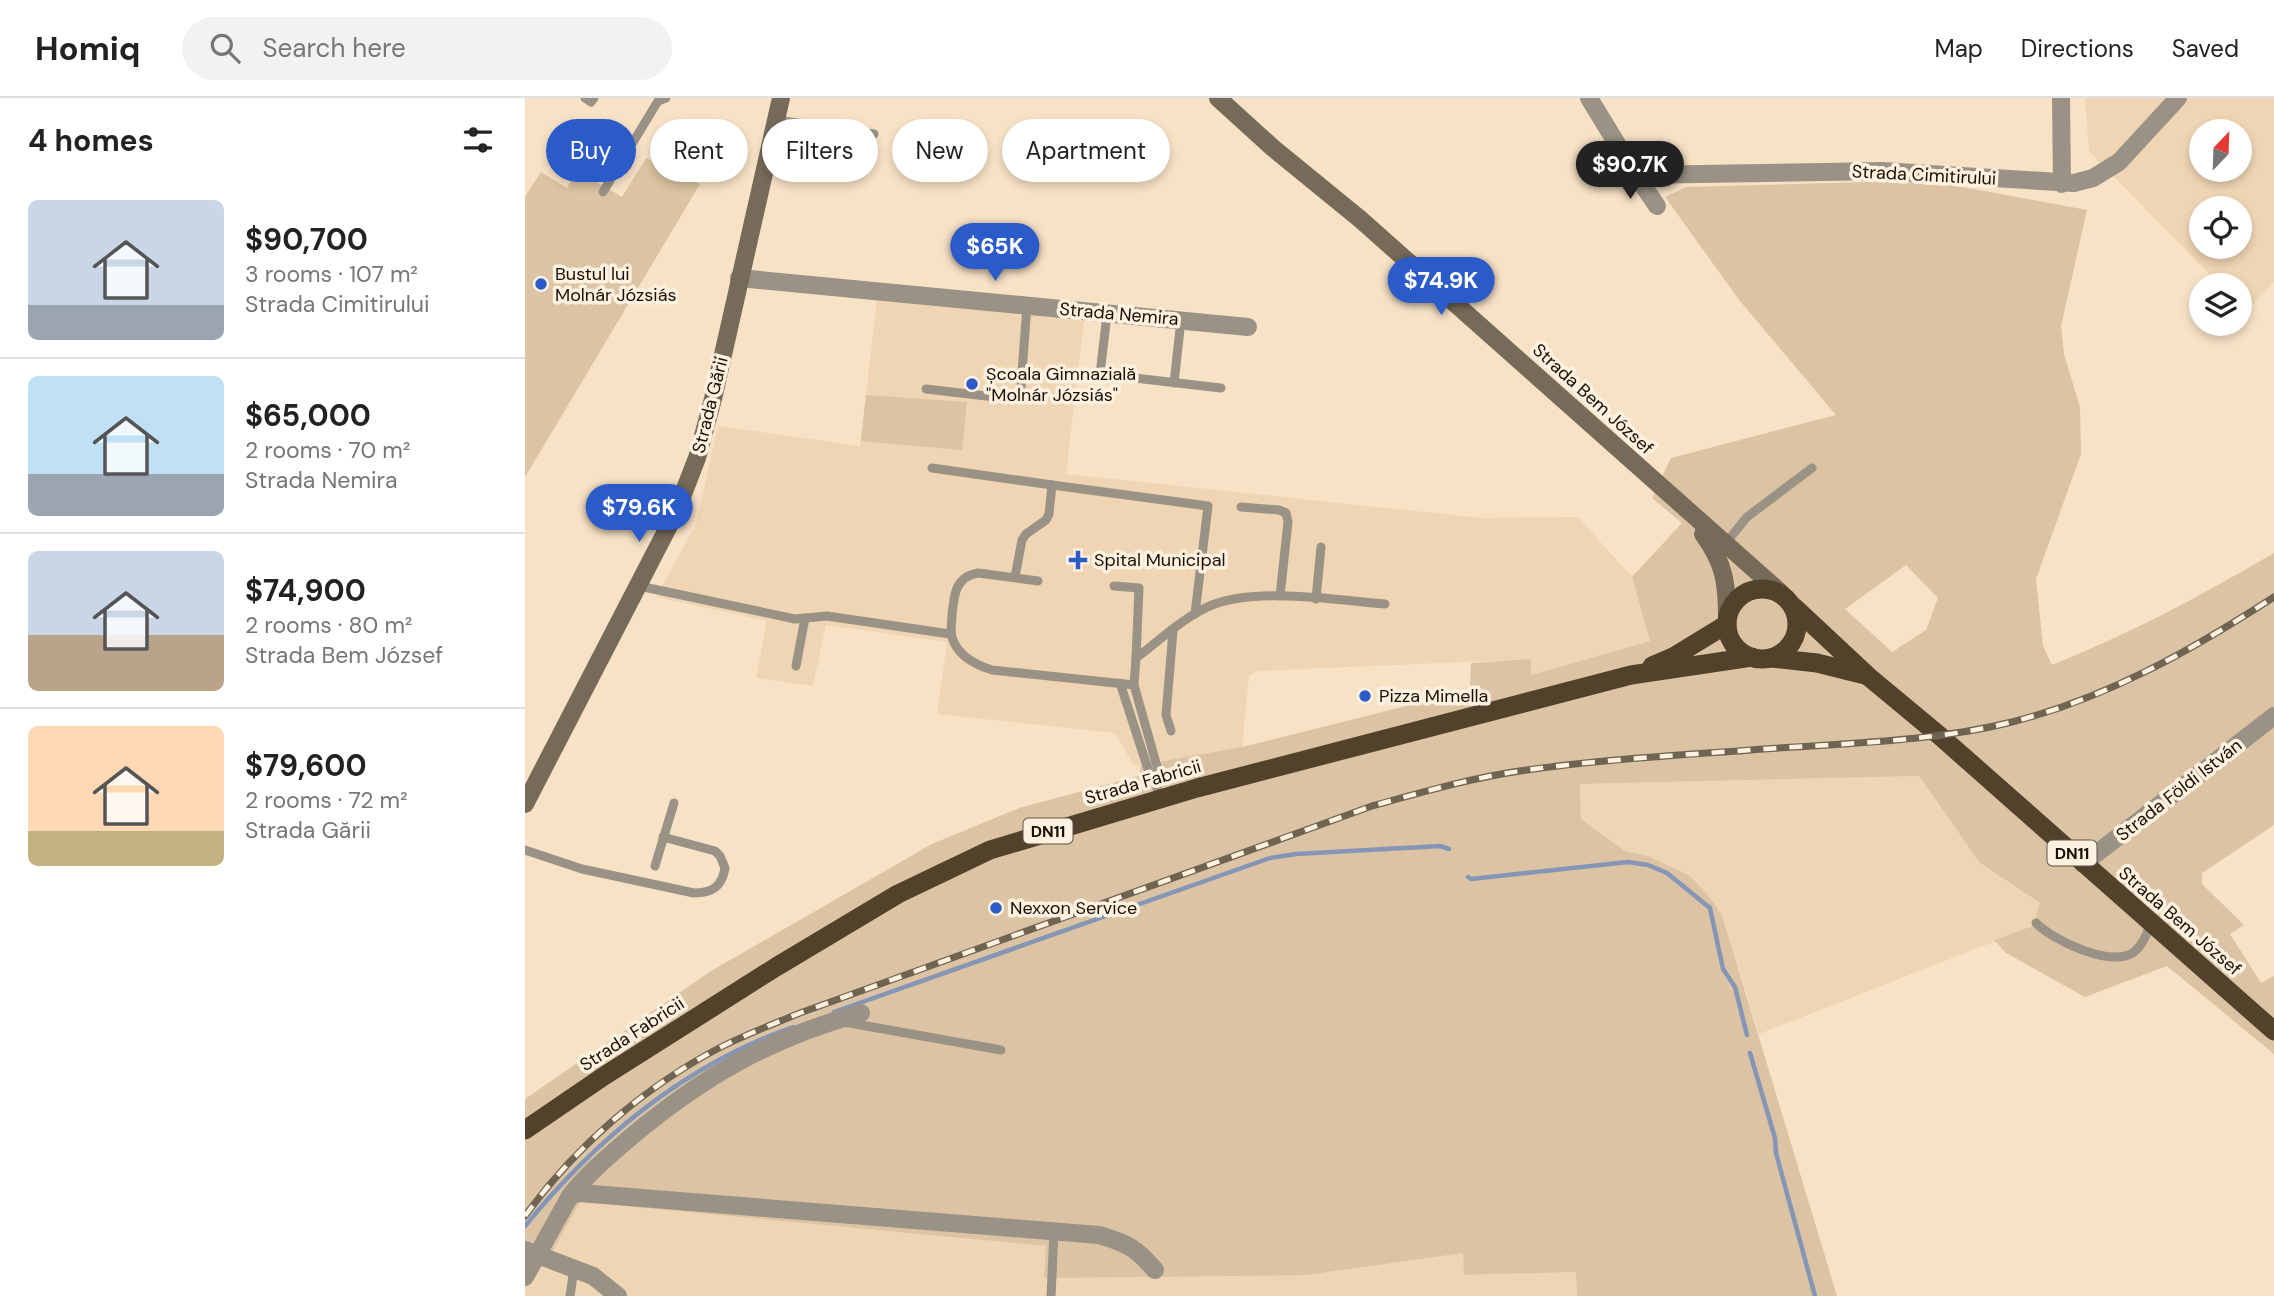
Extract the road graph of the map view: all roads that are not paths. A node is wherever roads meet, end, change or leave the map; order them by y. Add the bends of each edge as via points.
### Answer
1 (585, 98) edge
2 (594, 98) edge
3 (666, 98) edge
4 (781, 98) edge
5 (1219, 98) edge
6 (1589, 98) edge
7 (2061, 98) edge
8 (2178, 98) edge
9 (776, 119) edge
10 (1636, 174) junction
11 (762, 180) edge
12 (2063, 184) junction
13 (603, 192) dead end
14 (1657, 206) dead end
15 (739, 278) junction
16 (1027, 305) junction
17 (1107, 315) junction
18 (1181, 320) junction
19 (1248, 327) dead end
20 (1174, 383) junction
21 (1221, 388) dead end
22 (926, 389) dead end
23 (932, 468) dead end
24 (1812, 468) dead end
25 (1052, 485) junction
26 (1241, 507) dead end
27 (1687, 511) junction
28 (1725, 544) junction
29 (1321, 547) dead end
30 (1015, 577) junction
31 (1038, 581) dead end
32 (639, 586) junction
33 (1114, 586) dead end
34 (1280, 596) junction
35 (1316, 599) junction
36 (1787, 600) junction
37 (1384, 604) dead end
38 (1195, 614) junction
39 (805, 618) junction
40 (1727, 622) junction
41 (1173, 631) junction
42 (950, 634) junction
43 (1136, 658) junction
44 (1761, 658) junction
45 (796, 666) dead end
46 (1631, 675) junction
47 (1869, 677) junction
48 (1120, 683) junction
49 (1134, 685) junction
50 (2274, 716) edge
51 (1171, 731) dead end
52 (1158, 790) junction
53 (674, 803) dead end
54 (525, 804) edge
55 (663, 837) junction
56 (525, 850) edge
57 (2083, 864) junction
58 (655, 866) dead end
59 (2036, 923) dead end
60 (2151, 923) junction
61 (861, 1013) dead end
62 (836, 1020) junction
63 (2274, 1031) edge
64 (1001, 1050) dead end
65 (525, 1130) edge
66 (570, 1196) junction
67 (1054, 1232) junction
68 (531, 1252) edge
69 (575, 1267) junction
70 (1155, 1269) dead end
71 (525, 1278) edge
72 (570, 1296) edge
73 (618, 1296) edge
74 (1051, 1296) edge

1 - 2 lane via 591,102
3 - 13 lane via 658,101
4 - 9 main road, Strada Gării
5 - 27 main road, Strada Bem József
6 - 10 street
7 - 12 street
8 - 12 street, Strada Cimitirului via 2119,162 2093,178
10 - 12 street, Strada Cimitirului via 1882,171
10 - 14 street
11 - 15 main road, Strada Gării
15 - 16 street, Strada Nemira
15 - 32 main road, Strada Gării via 690,479
16 - 17 street, Strada Nemira
16 - 22 lane via 1020,400
17 - 18 street, Strada Nemira
17 - 20 lane via 1100,374
18 - 19 street, Strada Nemira
18 - 20 lane
20 - 21 lane
23 - 25 lane
24 - 28 lane via 1747,517
25 - 30 lane via 1049,514 1022,540
25 - 38 lane via 1207,506
26 - 34 lane via 1284,511 1288,517
27 - 28 main road, Strada Bem József
27 - 40 main road, Strada Bem József via 1724,572
28 - 36 main road, Strada Bem József
29 - 35 lane
30 - 31 lane
30 - 42 lane via 978,573 961,580 954,596
32 - 39 lane
32 - 54 main road, Strada Gării
33 - 43 lane via 1139,588
34 - 35 lane
34 - 38 lane via 1226,601
35 - 37 lane
36 - 40 highway, DN11 via 1761,588 1751,590 1734,602
36 - 44 highway via 1797,617 1795,638 1781,654
36 - 47 highway, Strada Bem József / DN11
38 - 41 lane
39 - 42 lane via 827,615
39 - 45 lane
40 - 44 highway via 1741,652
40 - 46 highway, Strada Fabricii / DN11 via 1673,657
41 - 43 lane
41 - 51 lane via 1166,715
42 - 48 lane via 968,659 992,670
43 - 49 lane
44 - 46 highway, Strada Fabricii / DN11
44 - 47 highway, Strada Bem József / DN11 via 1818,663
46 - 52 highway, Strada Fabricii / DN11
47 - 57 highway, Strada Bem József / DN11
48 - 49 lane
48 - 52 lane
49 - 52 lane via 1158,770
50 - 57 street, Strada Földi István
52 - 65 highway, Strada Fabricii / DN11 via 989,850 898,894 627,1061
53 - 55 lane
55 - 56 lane via 715,851 725,868 719,886 694,893 582,869
55 - 58 lane
57 - 60 highway, Strada Bem József / DN11
59 - 60 lane via 2067,944 2112,958 2136,950
60 - 63 highway, Strada Bem József / DN11
61 - 62 street
62 - 64 lane
62 - 66 street via 757,1051 694,1087 621,1145
66 - 67 street via 589,1193
66 - 68 street
67 - 70 street via 1124,1242
67 - 74 lane
68 - 69 street
68 - 71 street
69 - 72 lane
69 - 73 street

